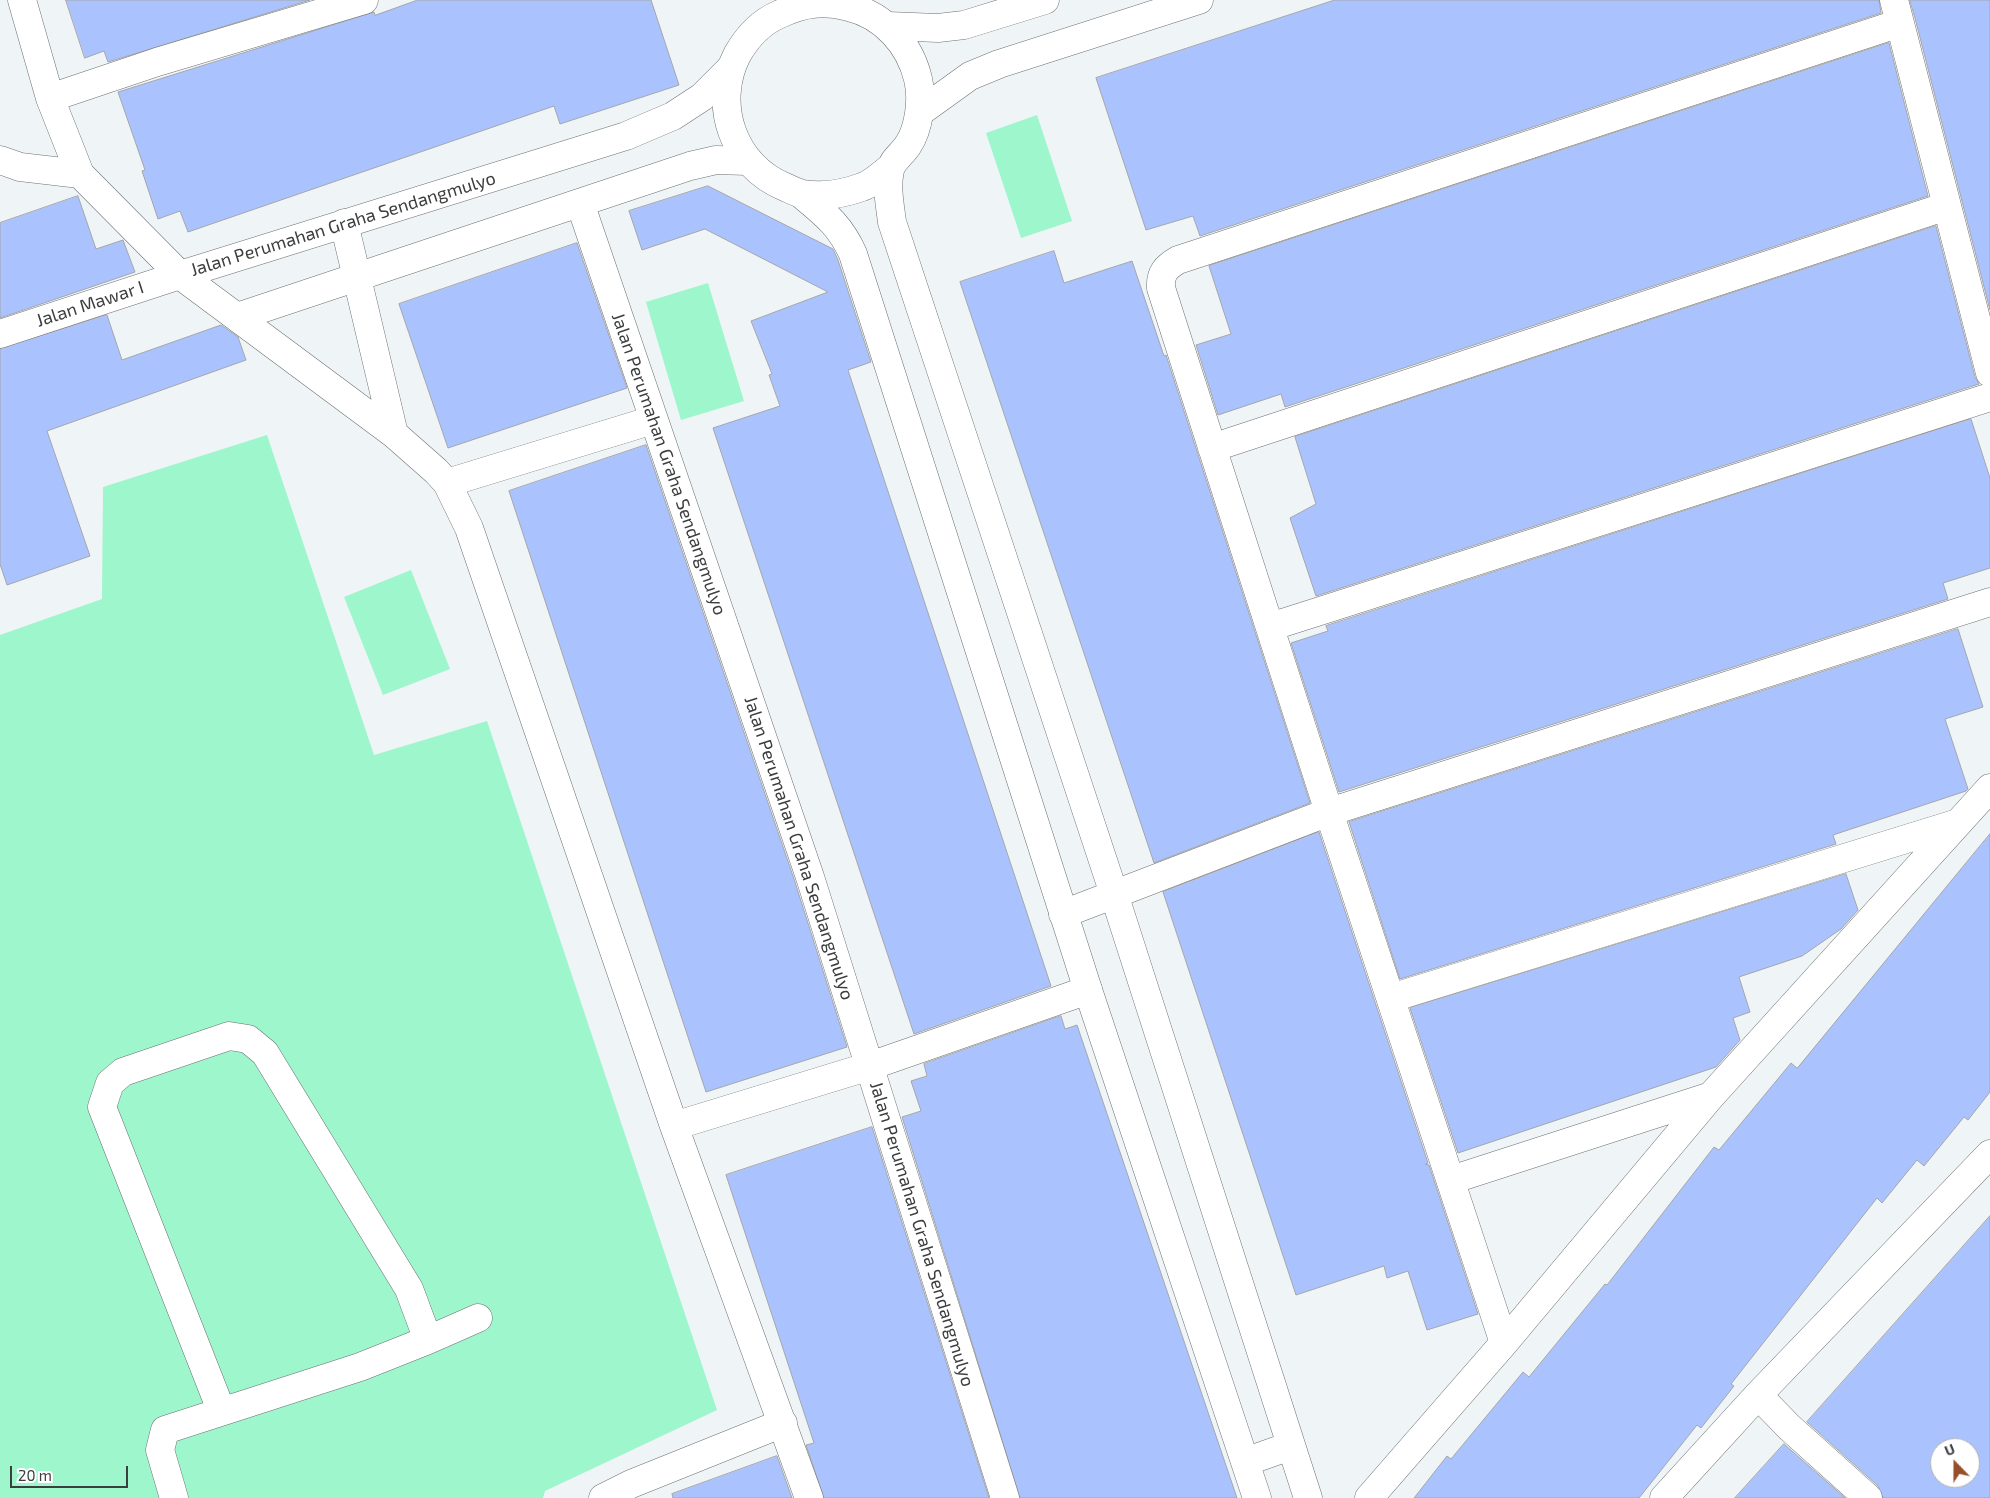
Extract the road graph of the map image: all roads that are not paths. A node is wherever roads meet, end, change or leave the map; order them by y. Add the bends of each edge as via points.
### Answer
1 (22, 0) edge
2 (364, 0) edge
3 (1045, 0) edge
4 (1199, 0) edge
5 (829, 1) edge
6 (766, 9) edge
7 (1897, 11) edge
8 (888, 26) junction
9 (730, 69) junction
10 (50, 98) junction
11 (920, 112) junction
12 (0, 160) edge
13 (747, 161) junction
14 (890, 168) junction
15 (80, 174) junction
16 (802, 194) junction
17 (580, 202) junction
18 (1947, 206) junction
19 (344, 223) junction
20 (180, 275) junction
21 (358, 277) junction
22 (237, 317) junction
23 (0, 334) edge
24 (1990, 373) edge
25 (1990, 397) edge
26 (653, 420) junction
27 (394, 434) junction
28 (1212, 448) junction
29 (447, 483) junction
30 (1990, 602) edge
31 (1270, 627) junction
32 (1990, 788) edge
33 (1329, 812) junction
34 (1960, 822) junction
35 (1114, 894) junction
36 (1063, 914) junction
37 (1088, 990) junction
38 (1391, 998) junction
39 (870, 1066) junction
40 (1711, 1096) junction
41 (674, 1126) junction
42 (1990, 1154) edge
43 (1451, 1180) junction
44 (478, 1318) dead end
45 (428, 1340) junction
46 (1504, 1343) junction
47 (1758, 1395) junction
48 (221, 1410) junction
49 (783, 1423) junction
50 (1290, 1446) junction
51 (1245, 1462) junction
52 (174, 1498) edge
53 (603, 1498) edge
54 (808, 1498) edge
55 (1005, 1498) edge
56 (1257, 1498) edge
57 (1308, 1498) edge
58 (1369, 1498) edge
59 (1664, 1498) edge
60 (1868, 1498) edge

1 - 10 street
2 - 10 street
3 - 8 street via 964,25 938,28
4 - 11 street via 999,64 970,76
5 - 6 street
5 - 8 street via 860,10
6 - 9 street
7 - 18 street
7 - 28 street via 1171,264 1163,270 1161,288
8 - 11 street via 908,51 919,80
9 - 13 street via 726,101 731,133
9 - 19 street, Jalan Perumahan Graha Sendangmulyo via 702,97 673,116 626,136
10 - 15 street
11 - 14 street via 910,143
12 - 15 street via 20,167
13 - 16 street via 771,181
13 - 17 street via 716,160 690,166
14 - 16 street via 864,187 833,195
14 - 35 street via 888,196 892,222
15 - 20 street
16 - 36 street via 844,234 852,254
17 - 21 street
17 - 26 street, Jalan Perumahan Graha Sendangmulyo
18 - 24 street
18 - 28 street
19 - 20 street, Jalan Perumahan Graha Sendangmulyo
19 - 21 street
20 - 22 street, Jalan Perumahan Graha Sendangmulyo
20 - 23 street, Jalan Mawar I
21 - 22 street
21 - 27 street
22 - 27 street, Jalan Perumahan Graha Sendangmulyo
25 - 31 street
26 - 29 street
26 - 39 street, Jalan Perumahan Graha Sendangmulyo via 810,876
27 - 29 street, Jalan Perumahan Graha Sendangmulyo
28 - 31 street
29 - 41 street, Jalan Perumahan Graha Sendangmulyo via 470,528
30 - 33 street
31 - 33 street
32 - 34 street
33 - 35 street
33 - 38 street
34 - 38 street
34 - 40 street
35 - 36 street
35 - 50 street
36 - 37 street
37 - 39 street
37 - 51 street
38 - 43 street
39 - 41 street
39 - 55 street, Jalan Perumahan Graha Sendangmulyo
40 - 43 street
40 - 46 street
41 - 49 street, Jalan Perumahan Graha Sendangmulyo
42 - 47 street
43 - 46 street
44 - 45 street
45 - 48 street via 360,1367
45 - 48 street via 409,1289 265,1053 248,1039 229,1036 123,1072 110,1083 102,1107
46 - 58 street
47 - 59 street
47 - 60 street
48 - 52 street via 166,1430 160,1450
49 - 53 street
49 - 54 street, Jalan Perumahan Graha Sendangmulyo
50 - 51 street
50 - 57 street
51 - 56 street

